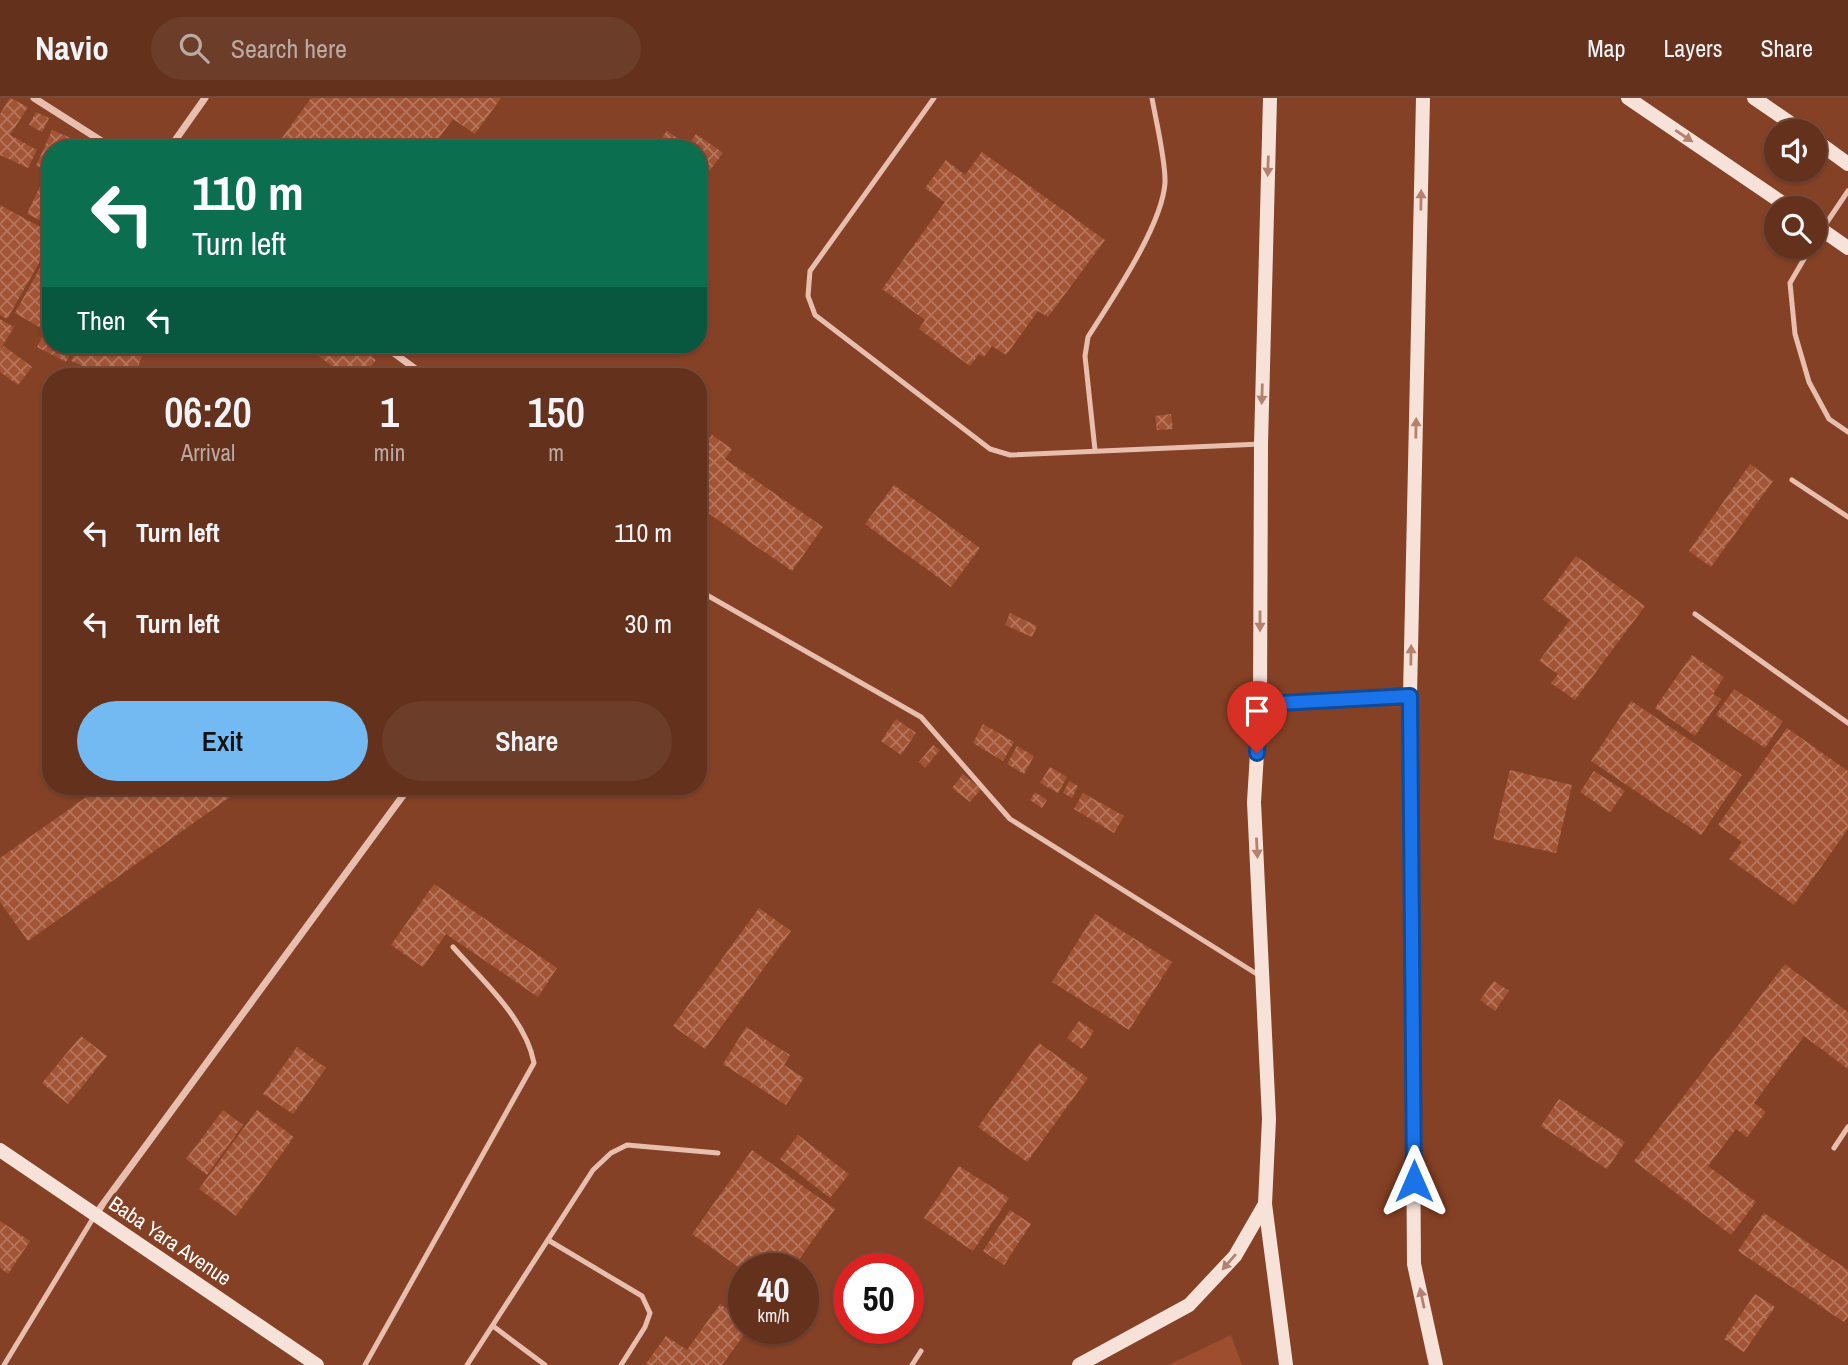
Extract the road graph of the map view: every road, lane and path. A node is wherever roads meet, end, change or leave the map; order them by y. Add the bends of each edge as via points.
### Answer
1 (34, 98) edge
2 (205, 98) edge
3 (934, 98) edge
4 (1152, 98) edge
5 (1270, 98) edge
6 (1423, 98) edge
7 (1628, 98) edge
8 (1754, 98) edge
9 (1785, 119) edge
10 (100, 140) edge
11 (175, 140) edge
12 (1827, 149) edge
13 (1848, 164) edge
14 (1848, 191) edge
15 (1772, 196) edge
16 (1827, 218) edge
17 (1827, 236) edge
18 (1848, 248) edge
19 (1804, 259) edge
20 (397, 354) edge
21 (415, 368) edge
22 (1848, 432) edge
23 (1261, 444) junction
24 (1095, 450) junction
25 (1792, 480) dead end
26 (1848, 517) edge
27 (707, 595) edge
28 (1695, 614) dead end
29 (1410, 696) junction
30 (1259, 704) junction
31 (1848, 723) edge
32 (403, 795) edge
33 (453, 947) dead end
34 (1263, 978) junction
35 (1848, 1127) edge
36 (1834, 1148) dead end
37 (0, 1150) edge
38 (718, 1153) dead end
39 (1265, 1204) junction
40 (95, 1215) junction
41 (548, 1240) junction
42 (493, 1326) junction
43 (921, 1351) dead end
44 (4, 1365) edge
45 (317, 1365) edge
46 (365, 1365) edge
47 (467, 1365) edge
48 (545, 1365) edge
49 (621, 1365) edge
50 (912, 1365) edge
51 (1079, 1365) edge
52 (1286, 1365) edge
53 (1436, 1365) edge

1 - 10 street
2 - 11 street
3 - 24 lane via 810,271 808,296 815,314 990,449 1010,455
4 - 24 lane via 1165,180 1162,205 1088,337 1085,356
5 -> 23 main road
29 -> 6 main road
7 -> 15 main road
8 - 9 main road
12 - 13 main road
14 - 16 lane
17 - 18 main road
19 - 22 lane via 1790,283 1795,334 1809,382 1824,410
20 - 21 street
23 - 24 lane
23 -> 30 main road
25 - 26 lane
27 - 34 lane via 921,717 1010,819
28 - 31 lane
29 - 30 main road
53 -> 29 main road via 1414,1264
30 -> 34 main road via 1254,802
32 - 40 street
33 - 46 lane via 521,1027 534,1063
34 - 39 main road via 1269,1119
35 - 36 lane
37 - 40 main road, Baba Yara Avenue
38 - 41 lane via 627,1145 611,1153 593,1170
39 -> 51 main road via 1236,1256 1189,1305
39 - 52 main road
40 - 44 lane
40 - 45 main road, Baba Yara Avenue
41 - 42 lane
41 - 49 lane via 642,1296 650,1313
42 - 47 lane
42 - 48 lane
43 - 50 lane

